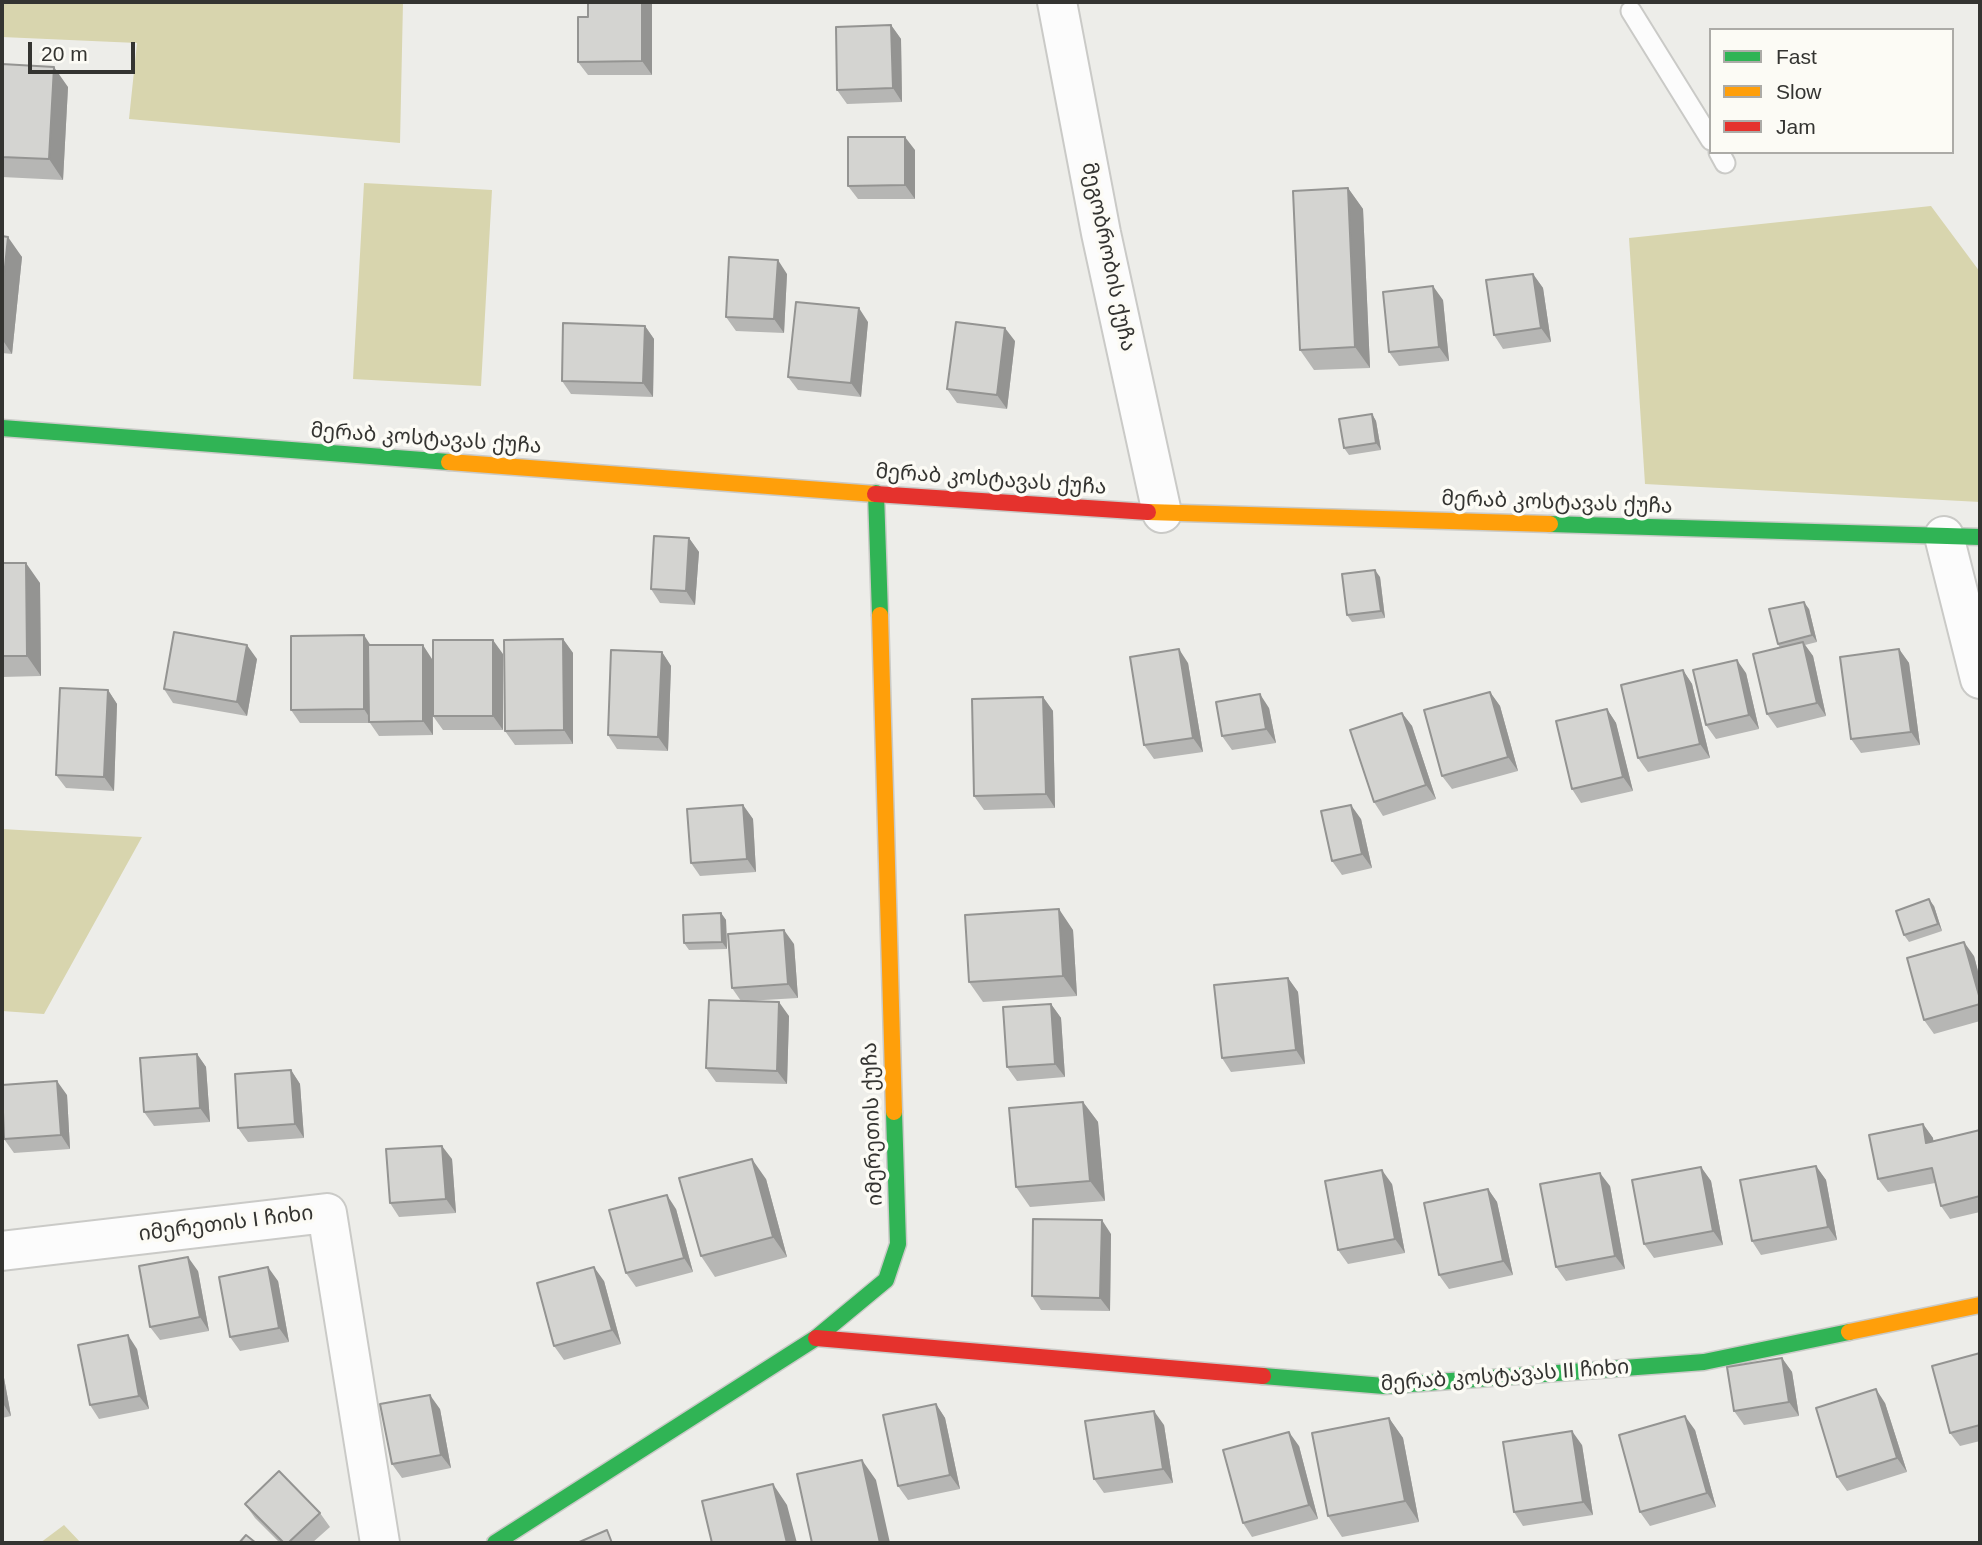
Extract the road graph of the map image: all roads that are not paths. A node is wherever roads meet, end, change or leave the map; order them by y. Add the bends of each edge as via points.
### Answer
1 (1057, 2) edge
2 (1633, 5) edge
3 (1709, 136) edge
4 (2, 428) edge
5 (876, 494) junction
6 (1162, 513) junction
7 (1962, 537) edge
8 (1980, 680) edge
9 (2, 1251) edge
10 (1980, 1305) edge
11 (816, 1339) junction
12 (380, 1543) edge
13 (495, 1543) edge

1 - 6 street, მეგობრობის ქუჩა
2 - 3 lane
4 - 5 street, მერაბ კოსტავას ქუჩა
5 - 6 street, მერაბ კოსტავას ქუჩა
5 - 11 street, იმერეთის ქუჩა via 898,1244 886,1280
6 - 7 street, მერაბ კოსტავას ქუჩა
7 - 8 street
9 - 12 street, იმერეთის I ჩიხი via 327,1213
10 - 11 street, მერაბ კოსტავას II ჩიხი via 1704,1362 1384,1387
11 - 13 street, იმერეთის ქუჩა

